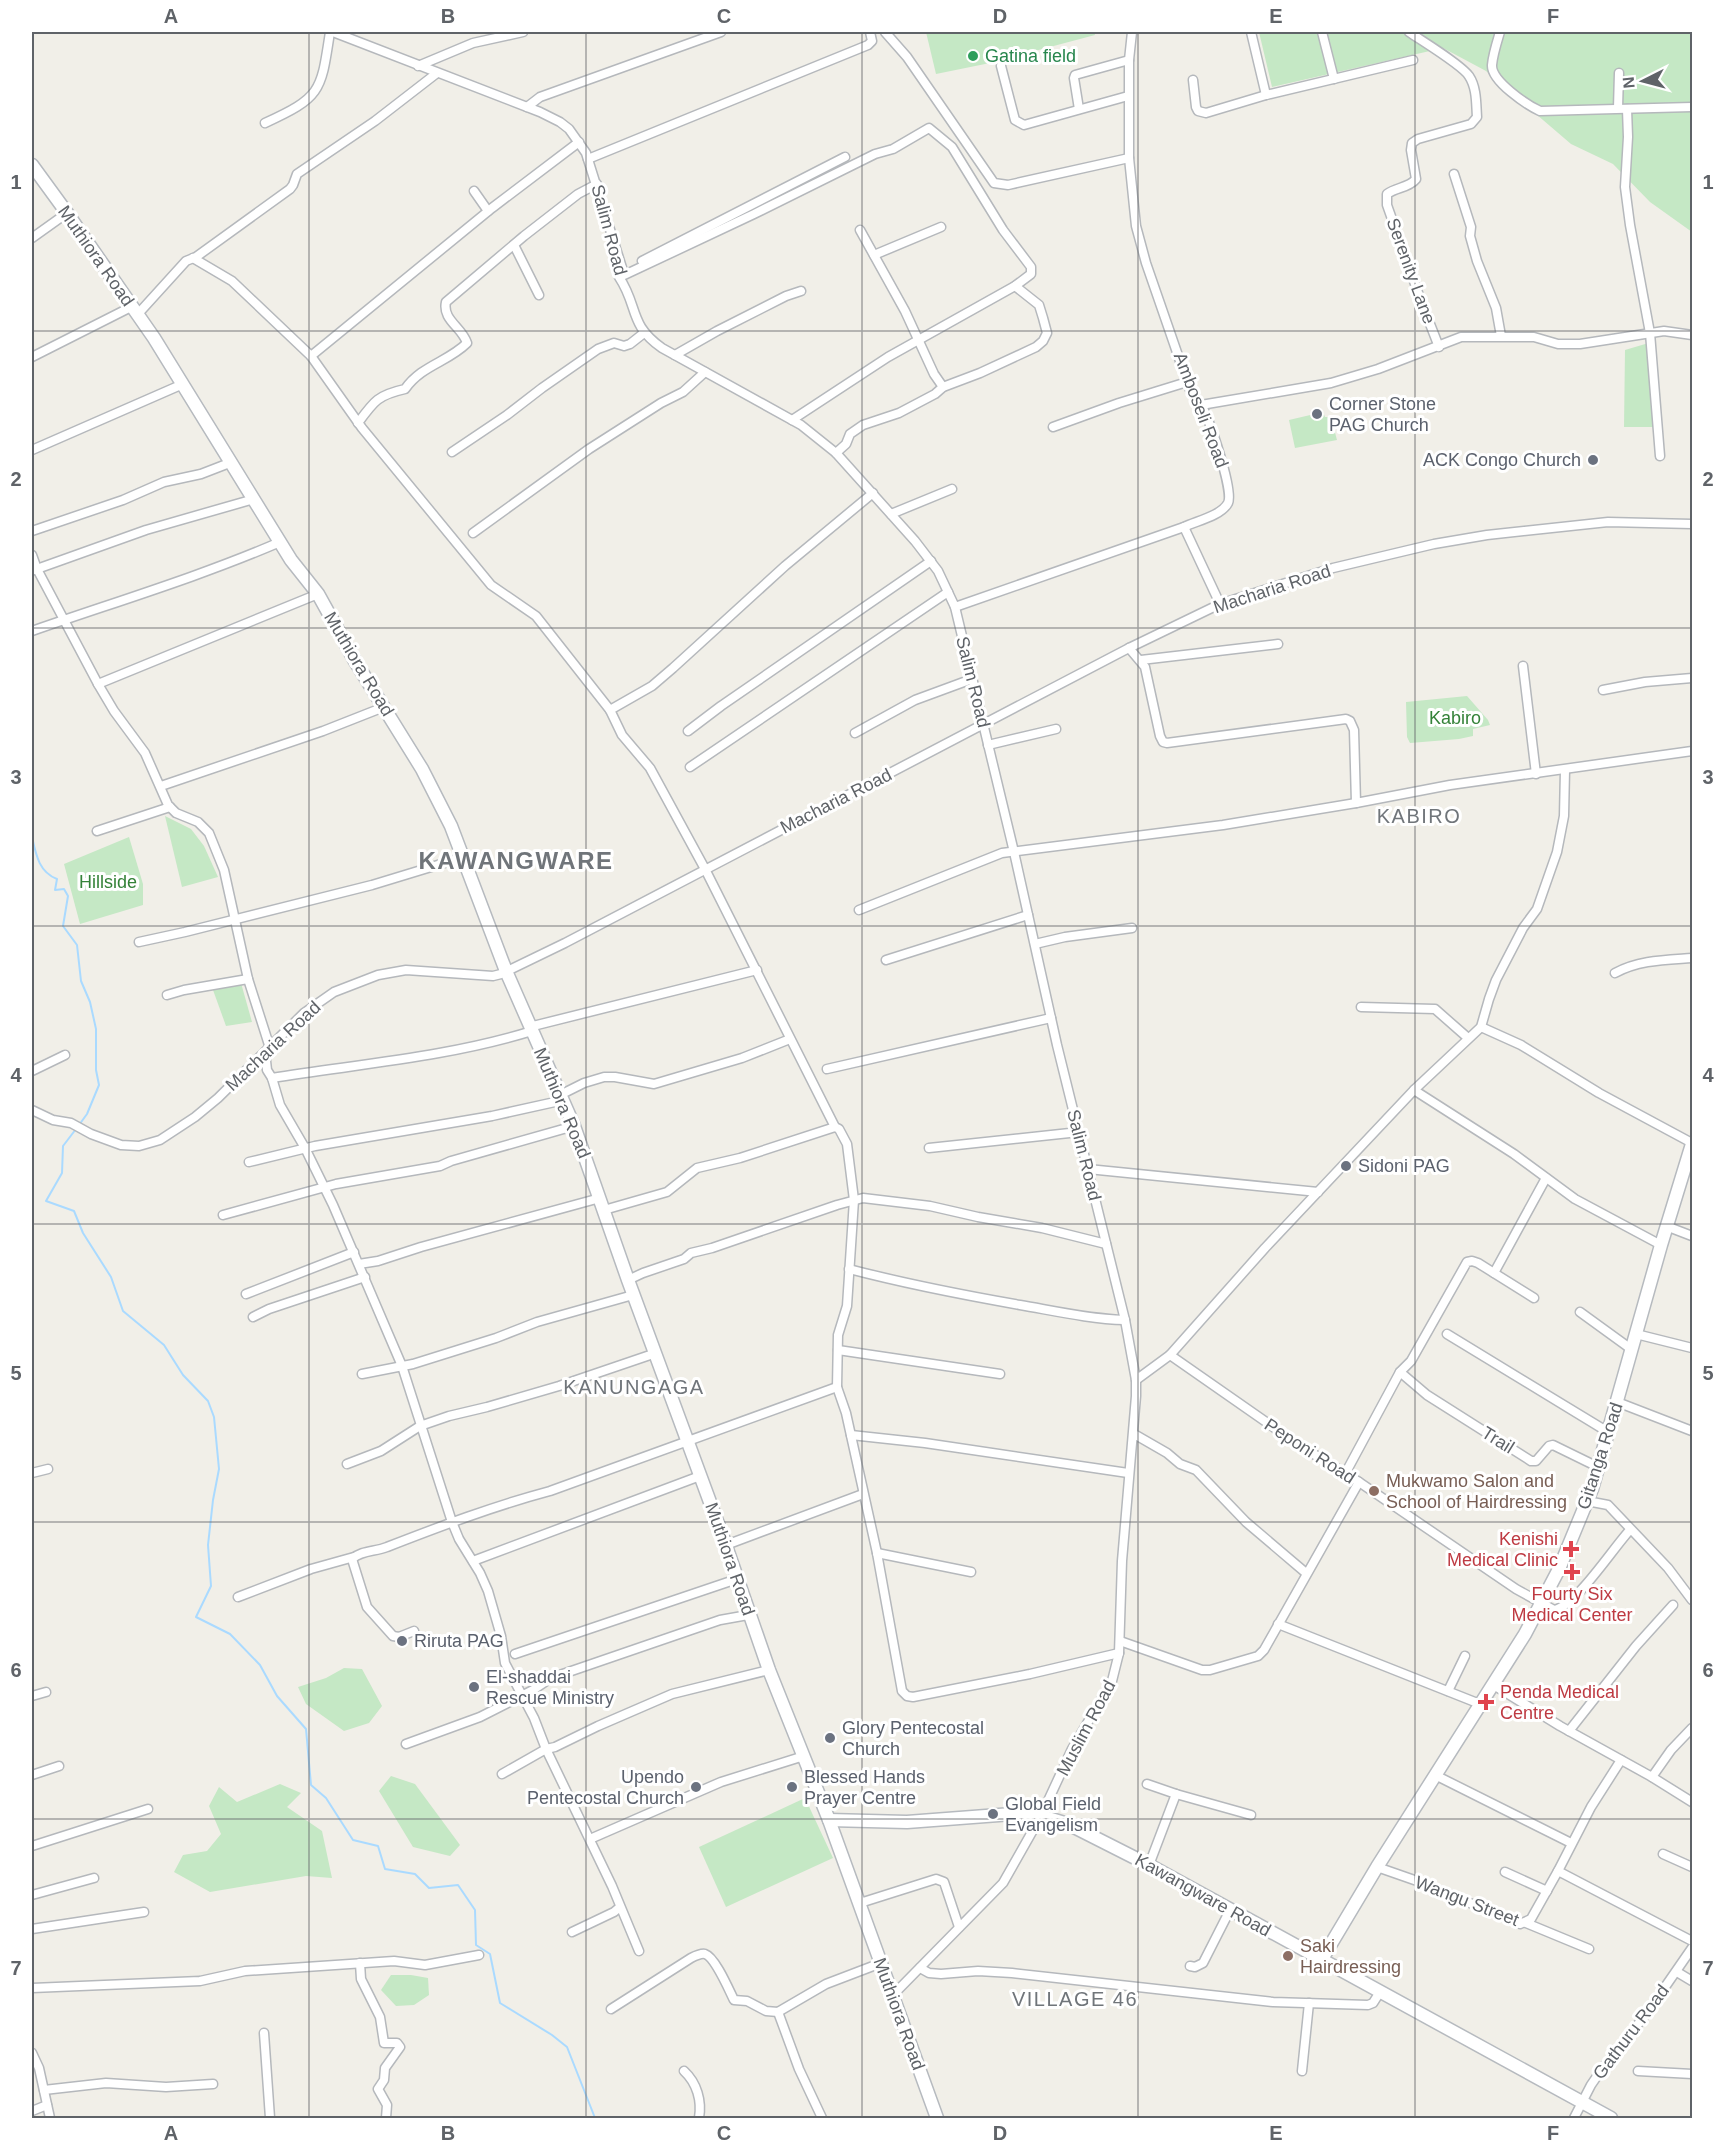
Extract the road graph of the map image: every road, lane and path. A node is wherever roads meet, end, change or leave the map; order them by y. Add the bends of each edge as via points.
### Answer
1 (331, 32) edge
2 (523, 32) edge
3 (721, 32) edge
4 (870, 32) edge
5 (885, 32) edge
6 (1132, 32) edge
7 (1251, 32) edge
8 (1322, 32) edge
9 (1409, 32) edge
10 (1500, 32) edge
11 (1129, 60) junction
12 (1413, 60) dead end
13 (418, 66) junction
14 (1001, 66) dead end
15 (437, 73) junction
16 (1619, 73) dead end
17 (1334, 79) junction
18 (1193, 80) dead end
19 (1266, 95) junction
20 (1128, 96) junction
21 (527, 106) junction
22 (1692, 107) edge
23 (1079, 109) junction
24 (1623, 109) junction
25 (265, 123) dead end
26 (579, 142) junction
27 (845, 157) dead end
28 (1129, 158) junction
29 (588, 159) junction
30 (32, 165) edge
31 (1454, 174) dead end
32 (597, 184) junction
33 (474, 191) dead end
34 (488, 212) junction
35 (67, 213) junction
36 (941, 227) dead end
37 (860, 230) dead end
38 (32, 238) edge
39 (514, 245) junction
40 (874, 255) junction
41 (193, 258) junction
42 (621, 274) junction
43 (1015, 286) junction
44 (801, 291) dead end
45 (539, 296) dead end
46 (134, 311) junction
47 (644, 333) junction
48 (1650, 333) junction
49 (1692, 335) edge
50 (1501, 336) junction
51 (918, 342) junction
52 (1439, 347) junction
53 (675, 355) junction
54 (311, 356) junction
55 (32, 357) edge
56 (705, 372) junction
57 (1187, 382) junction
58 (183, 384) junction
59 (943, 387) junction
60 (1202, 405) junction
61 (792, 420) junction
62 (358, 423) junction
63 (1053, 427) dead end
64 (32, 450) edge
65 (452, 452) dead end
66 (836, 453) junction
67 (1660, 456) dead end
68 (232, 462) junction
69 (952, 489) dead end
70 (873, 493) junction
71 (254, 499) junction
72 (891, 514) junction
73 (1692, 524) edge
74 (1184, 527) junction
75 (32, 531) edge
76 (472, 533) dead end
77 (280, 542) junction
78 (32, 555) edge
79 (931, 561) junction
80 (34, 570) edge
81 (948, 592) junction
82 (318, 594) junction
83 (1220, 604) junction
84 (955, 607) junction
85 (65, 620) junction
86 (32, 632) edge
87 (1278, 644) dead end
88 (1128, 648) junction
89 (1141, 660) junction
90 (1523, 666) dead end
91 (1692, 678) edge
92 (972, 679) junction
93 (98, 684) junction
94 (1603, 690) dead end
95 (384, 707) junction
96 (610, 710) junction
97 (983, 725) junction
98 (1056, 729) dead end
99 (688, 731) dead end
100 (855, 733) dead end
101 (988, 745) junction
102 (1692, 751) edge
103 (690, 767) dead end
104 (1565, 771) junction
105 (1536, 774) junction
106 (161, 786) junction
107 (1356, 803) junction
108 (170, 807) junction
109 (97, 831) dead end
110 (1014, 852) junction
111 (464, 857) junction
112 (705, 869) junction
113 (859, 910) dead end
114 (1028, 915) junction
115 (234, 918) junction
116 (1131, 928) dead end
117 (139, 942) dead end
118 (1035, 944) junction
119 (1692, 958) edge
120 (886, 960) dead end
121 (757, 970) junction
122 (506, 971) junction
123 (1615, 974) dead end
124 (248, 979) junction
125 (167, 995) dead end
126 (1361, 1007) dead end
127 (1051, 1018) junction
128 (1481, 1027) junction
129 (531, 1029) junction
130 (1468, 1038) junction
131 (790, 1039) junction
132 (267, 1050) junction
133 (65, 1055) dead end
134 (827, 1069) dead end
135 (32, 1071) edge
136 (272, 1078) junction
137 (1414, 1090) junction
138 (563, 1097) junction
139 (32, 1110) edge
140 (574, 1126) junction
141 (835, 1127) junction
142 (1079, 1132) junction
143 (1692, 1143) edge
144 (305, 1148) junction
145 (929, 1148) dead end
146 (249, 1162) dead end
147 (1088, 1169) junction
148 (1546, 1178) junction
149 (324, 1186) junction
150 (1318, 1192) junction
151 (854, 1200) junction
152 (602, 1204) junction
153 (223, 1215) dead end
154 (1666, 1226) junction
155 (1692, 1236) edge
156 (1106, 1244) junction
157 (1661, 1245) junction
158 (354, 1252) junction
159 (360, 1264) junction
160 (849, 1269) junction
161 (1494, 1273) junction
162 (365, 1277) junction
163 (628, 1280) junction
164 (246, 1294) dead end
165 (633, 1295) junction
166 (1534, 1298) dead end
167 (1580, 1312) dead end
168 (253, 1317) dead end
169 (1125, 1320) junction
170 (1447, 1334) dead end
171 (1636, 1334) junction
172 (1692, 1348) edge
173 (1631, 1349) junction
174 (838, 1350) junction
175 (656, 1353) junction
176 (1170, 1355) junction
177 (402, 1366) junction
178 (1400, 1372) junction
179 (362, 1374) dead end
180 (1000, 1374) dead end
181 (1136, 1380) junction
182 (837, 1388) junction
183 (1617, 1402) junction
184 (420, 1426) junction
185 (1692, 1431) edge
186 (1608, 1432) junction
187 (1134, 1434) junction
188 (851, 1435) junction
189 (688, 1441) junction
190 (347, 1464) dead end
191 (1598, 1467) junction
192 (48, 1469) dead end
193 (32, 1473) edge
194 (1128, 1473) junction
195 (1345, 1474) junction
196 (700, 1476) junction
197 (1359, 1482) junction
198 (863, 1494) junction
199 (1587, 1501) junction
200 (452, 1522) junction
201 (1630, 1530) junction
202 (726, 1545) junction
203 (877, 1552) junction
204 (354, 1557) junction
205 (473, 1561) junction
206 (971, 1572) dead end
207 (1306, 1573) junction
208 (737, 1579) junction
209 (238, 1597) dead end
210 (1692, 1600) edge
211 (1542, 1603) junction
212 (1673, 1605) dead end
213 (748, 1615) junction
214 (1278, 1624) junction
215 (414, 1631) dead end
216 (1119, 1641) junction
217 (1119, 1653) junction
218 (515, 1654) dead end
219 (1465, 1656) dead end
220 (769, 1670) junction
221 (1492, 1684) junction
222 (1448, 1691) junction
223 (46, 1692) dead end
224 (522, 1695) junction
225 (32, 1696) edge
226 (1480, 1704) junction
227 (1692, 1728) edge
228 (1569, 1731) junction
229 (406, 1744) dead end
230 (546, 1749) junction
231 (804, 1756) junction
232 (1621, 1760) junction
233 (59, 1766) dead end
234 (502, 1774) dead end
235 (1435, 1775) junction
236 (32, 1776) edge
237 (1652, 1777) junction
238 (1147, 1784) dead end
239 (1176, 1794) junction
240 (1692, 1802) edge
241 (148, 1809) dead end
242 (1251, 1815) dead end
243 (1041, 1816) junction
244 (829, 1820) junction
245 (590, 1839) junction
246 (1571, 1843) junction
247 (32, 1845) edge
248 (1664, 1854) dead end
249 (1149, 1865) junction
250 (1377, 1867) junction
251 (1692, 1867) edge
252 (1558, 1871) junction
253 (1505, 1872) dead end
254 (94, 1878) dead end
255 (1547, 1891) junction
256 (32, 1895) edge
257 (860, 1903) junction
258 (620, 1907) junction
259 (1230, 1910) junction
260 (144, 1912) dead end
261 (1526, 1923) junction
262 (959, 1928) junction
263 (32, 1929) edge
264 (572, 1932) dead end
265 (1692, 1941) edge
266 (1692, 1948) edge
267 (1589, 1949) dead end
268 (639, 1951) dead end
269 (479, 1955) dead end
270 (1322, 1959) junction
271 (360, 1963) junction
272 (881, 1963) junction
273 (1190, 1966) dead end
274 (920, 1968) junction
275 (1677, 1972) junction
276 (1692, 1982) edge
277 (32, 1988) edge
278 (1380, 1992) junction
279 (892, 1996) junction
280 (1309, 2003) junction
281 (611, 2008) dead end
282 (778, 2012) junction
283 (264, 2033) dead end
284 (32, 2053) edge
285 (684, 2071) dead end
286 (1302, 2071) dead end
287 (1638, 2071) dead end
288 (1692, 2074) edge
289 (213, 2084) dead end
290 (44, 2090) junction
291 (1583, 2103) junction
292 (47, 2105) junction
293 (32, 2111) edge
294 (50, 2118) edge
295 (270, 2118) edge
296 (386, 2118) edge
297 (699, 2118) edge
298 (822, 2118) edge
299 (937, 2118) edge
300 (1574, 2118) edge
301 (1611, 2118) edge

1 - 13 street, Salim Road
1 - 25 street via 315,93 293,110
2 - 13 street via 473,44
3 - 21 street via 540,97
4 - 29 street via 872,41 868,45
5 - 28 street via 907,57 993,183 1008,185
6 - 11 street, Amboseli Road
7 - 19 street
8 - 17 street
9 - 52 street, Serenity Lane via 1468,75 1474,87 1477,117 1471,124 1412,143 1416,179 1387,195 1387,205
10 - 24 street via 1492,65 1494,74 1529,106 1550,112
11 - 20 street, Amboseli Road
11 - 23 street via 1075,75
12 - 17 street
13 - 15 street, Salim Road
14 - 23 street via 1019,124
15 - 21 street, Salim Road
15 - 41 street via 297,174 290,189
16 - 24 street
17 - 19 street
18 - 19 street via 1196,107 1206,113
20 - 23 street
20 - 28 street, Amboseli Road
21 - 26 street, Salim Road via 560,122
22 - 24 street
24 - 48 street via 1628,146 1625,187
26 - 29 street, Salim Road
26 - 34 street
27 - 42 street
28 - 57 street, Amboseli Road via 1136,226
29 - 32 street, Salim Road
30 - 35 street, Muthiora Road
31 - 50 street
32 - 39 street
32 - 42 street, Salim Road
33 - 34 street
34 - 54 street
35 - 38 street
35 - 46 street, Muthiora Road
36 - 40 street
37 - 40 street
39 - 45 street
39 - 62 street via 446,302 447,318 467,343 414,377 405,389 386,393
40 - 51 street
41 - 46 street
41 - 54 street via 232,281
42 - 43 street via 874,154 893,149 929,128 952,147 1003,230 1031,267 1028,278
42 - 47 street, Salim Road
43 - 51 street
43 - 59 street via 1039,305 1047,333 1043,341 980,374
44 - 53 street
46 - 55 street
46 - 58 street, Muthiora Road
47 - 53 street, Salim Road
47 - 65 street via 630,344 614,343 598,349
48 - 49 street
48 - 50 street via 1580,344
48 - 67 street
50 - 52 street via 1461,337
51 - 59 street
51 - 61 street via 888,357
52 - 60 street via 1331,383
53 - 56 street, Salim Road
54 - 62 street
56 - 61 street, Salim Road
56 - 76 street via 683,392 589,449
57 - 60 street, Amboseli Road
57 - 63 street
58 - 64 street
58 - 68 street, Muthiora Road
59 - 66 street via 906,410 854,430
60 - 74 street, Amboseli Road via 1225,470 1229,497 1227,505 1217,512
61 - 66 street, Salim Road
62 - 96 street via 491,585 537,616
66 - 70 street, Salim Road
68 - 71 street, Muthiora Road
68 - 75 street via 164,482
69 - 72 street
70 - 72 street, Salim Road
70 - 96 street via 659,680
71 - 77 street, Muthiora Road
71 - 80 street via 146,530
72 - 79 street, Salim Road
73 - 83 street, Macharia Road via 1608,522 1487,535 1333,568
74 - 83 street
74 - 84 street, Amboseli Road
77 - 82 street, Muthiora Road
77 - 85 street
78 - 80 street
79 - 81 street, Salim Road
79 - 99 street
80 - 85 street
81 - 84 street, Salim Road
81 - 103 street
82 - 93 street
82 - 95 street, Muthiora Road
83 - 88 street, Macharia Road
84 - 92 street, Salim Road
85 - 86 street
85 - 93 street
87 - 89 street
88 - 89 street
88 - 97 street, Macharia Road
89 - 107 street via 1163,742 1350,721 1354,730
90 - 105 street
91 - 94 street
92 - 97 street, Salim Road
92 - 100 street via 915,700
93 - 106 street via 145,753
95 - 106 street
95 - 111 street, Muthiora Road via 422,769
96 - 112 street via 622,735 650,768
97 - 101 street, Salim Road
97 - 112 street, Macharia Road
98 - 101 street
101 - 110 street, Salim Road
102 - 104 street
104 - 105 street
104 - 128 street via 1564,816 1557,852 1537,909 1496,980
105 - 107 street
106 - 108 street
107 - 110 street
108 - 109 street
108 - 115 street via 198,822 208,833 224,870
110 - 113 street via 992,857
110 - 114 street, Salim Road
111 - 115 street via 372,885
111 - 122 street, Muthiora Road
112 - 121 street
112 - 122 street, Macharia Road
114 - 118 street, Salim Road
114 - 120 street
115 - 117 street
115 - 124 street
116 - 118 street
118 - 127 street, Salim Road
119 - 123 street via 1648,961
121 - 129 street
121 - 131 street
122 - 129 street, Muthiora Road
122 - 132 street, Macharia Road via 485,976 422,970 378,975 323,999
124 - 125 street
124 - 132 street
126 - 130 street via 1435,1010
127 - 134 street
127 - 142 street, Salim Road
128 - 130 street
128 - 143 street via 1521,1045
129 - 136 street via 470,1048
129 - 138 street, Muthiora Road
130 - 137 street
131 - 138 street via 654,1084 604,1077 584,1083
131 - 141 street
132 - 136 street via 267,1070
132 - 139 street, Macharia Road via 195,1117 160,1140 139,1146 121,1145
133 - 135 street
136 - 144 street via 280,1105
137 - 148 street
137 - 150 street
138 - 140 street, Muthiora Road
138 - 144 street via 481,1118
140 - 149 street via 440,1166
140 - 152 street, Muthiora Road
141 - 151 street via 847,1144
141 - 152 street via 697,1168 667,1192
142 - 145 street
142 - 147 street, Salim Road
143 - 154 street, Gitanga Road
144 - 146 street
144 - 149 street
147 - 150 street
147 - 156 street, Salim Road
148 - 157 street via 1575,1199
148 - 161 street
149 - 153 street
149 - 158 street
150 - 176 street
151 - 156 street via 930,1206
151 - 160 street
151 - 163 street via 691,1253
152 - 159 street
152 - 163 street, Muthiora Road
154 - 155 street
154 - 157 street, Gitanga Road
156 - 169 street, Salim Road
157 - 171 street, Gitanga Road
158 - 159 street
158 - 164 street
159 - 162 street
160 - 169 street via 902,1283 1081,1316
160 - 174 street
161 - 166 street
161 - 178 street via 1475,1262 1467,1262 1411,1361
162 - 168 street
162 - 177 street
163 - 165 street, Muthiora Road
165 - 175 street, Muthiora Road
165 - 177 street
167 - 173 street
169 - 181 street, Salim Road
170 - 186 street
171 - 172 street
171 - 173 street, Gitanga Road
173 - 183 street, Gitanga Road
174 - 180 street
174 - 182 street
175 - 184 street
175 - 189 street, Muthiora Road
176 - 181 street
176 - 195 street, Peponi Road
177 - 179 street
177 - 184 street
178 - 191 street, Trail via 1427,1395 1531,1461 1553,1445
178 - 195 street
181 - 187 street, Salim Road
182 - 188 street
182 - 189 street
183 - 185 street
183 - 186 street, Gitanga Road
184 - 190 street via 381,1451
184 - 200 street
186 - 191 street, Gitanga Road
187 - 194 street, Salim Road
187 - 207 street via 1196,1470 1246,1522
188 - 194 street
188 - 198 street
189 - 196 street, Muthiora Road
189 - 200 street
191 - 199 street, Gitanga Road
192 - 193 street
194 - 216 street, Salim Road
195 - 197 street, Peponi Road
196 - 202 street, Muthiora Road
196 - 205 street
197 - 207 street
197 - 211 street, Peponi Road
198 - 202 street
198 - 203 street
199 - 201 street via 1608,1505
199 - 211 street, Gitanga Road
200 - 204 street
200 - 205 street
201 - 210 street via 1668,1568
201 - 211 street via 1569,1602 1554,1610
202 - 208 street, Muthiora Road
203 - 206 street
203 - 217 street via 902,1691 907,1696
204 - 209 street
204 - 215 street via 367,1607 393,1636
205 - 224 street via 497,1617 505,1664
207 - 214 street
208 - 213 street, Muthiora Road
208 - 218 street
211 - 221 street, Gitanga Road
212 - 228 street
213 - 220 street, Muthiora Road
213 - 224 street via 720,1620 551,1678
214 - 216 street via 1258,1656 1210,1670
214 - 222 street
216 - 217 street, Muslim Road
217 - 243 street, Muslim Road via 1112,1682 1072,1749
219 - 222 street
220 - 230 street via 672,1694
220 - 231 street, Muthiora Road
221 - 226 street, Gitanga Road
221 - 228 street
222 - 226 street
223 - 225 street
224 - 229 street via 480,1717
224 - 230 street
226 - 235 street, Gitanga Road
227 - 237 street
228 - 232 street
230 - 234 street
230 - 245 street
231 - 244 street, Muthiora Road
231 - 245 street via 721,1782
232 - 237 street
232 - 246 street, Wangu Street
233 - 236 street
235 - 246 street
235 - 250 street, Gitanga Road
237 - 240 street
238 - 239 street
239 - 242 street
239 - 249 street
241 - 247 street
243 - 244 street, Kawangware Road via 998,1814 907,1822
243 - 249 street, Kawangware Road via 1087,1833
243 - 262 street, Muslim Road via 1003,1883
244 - 257 street, Muthiora Road
245 - 258 street
246 - 252 street, Wangu Street
248 - 251 street
249 - 259 street, Kawangware Road
250 - 261 street, Wangu Street via 1512,1922
250 - 270 street, Gitanga Road
252 - 255 street, Wangu Street
252 - 265 street
253 - 255 street
254 - 256 street
255 - 261 street, Wangu Street
257 - 262 street via 941,1880
257 - 272 street, Muthiora Road
258 - 264 street
258 - 268 street
259 - 270 street, Kawangware Road
259 - 273 street via 1203,1963
260 - 263 street
261 - 267 street
262 - 274 street, Muslim Road
266 - 275 street, Gathuru Road
269 - 271 street via 425,1965 394,1961
270 - 278 street, Kawangware Road
271 - 277 street via 244,1971 200,1981
271 - 296 street via 362,1979 380,2017 384,2043 397,2043 400,2048 385,2068 378,2089 387,2105
272 - 279 street, Muthiora Road
272 - 282 street via 826,1984
274 - 279 street, Muslim Road
274 - 280 street via 935,1974 1012,1973
275 - 276 street
275 - 291 street, Gathuru Road via 1602,2069
278 - 280 street via 1368,2005
278 - 291 street, Kawangware Road
279 - 299 street, Muthiora Road
280 - 286 street
281 - 282 street via 702,1953 718,1969 734,2000
282 - 298 street
283 - 295 street
284 - 290 street
285 - 297 street via 694,2082
287 - 288 street
289 - 290 street via 165,2087 106,2083
290 - 292 street
291 - 300 street, Gathuru Road
291 - 301 street, Kawangware Road
292 - 293 street
292 - 294 street

